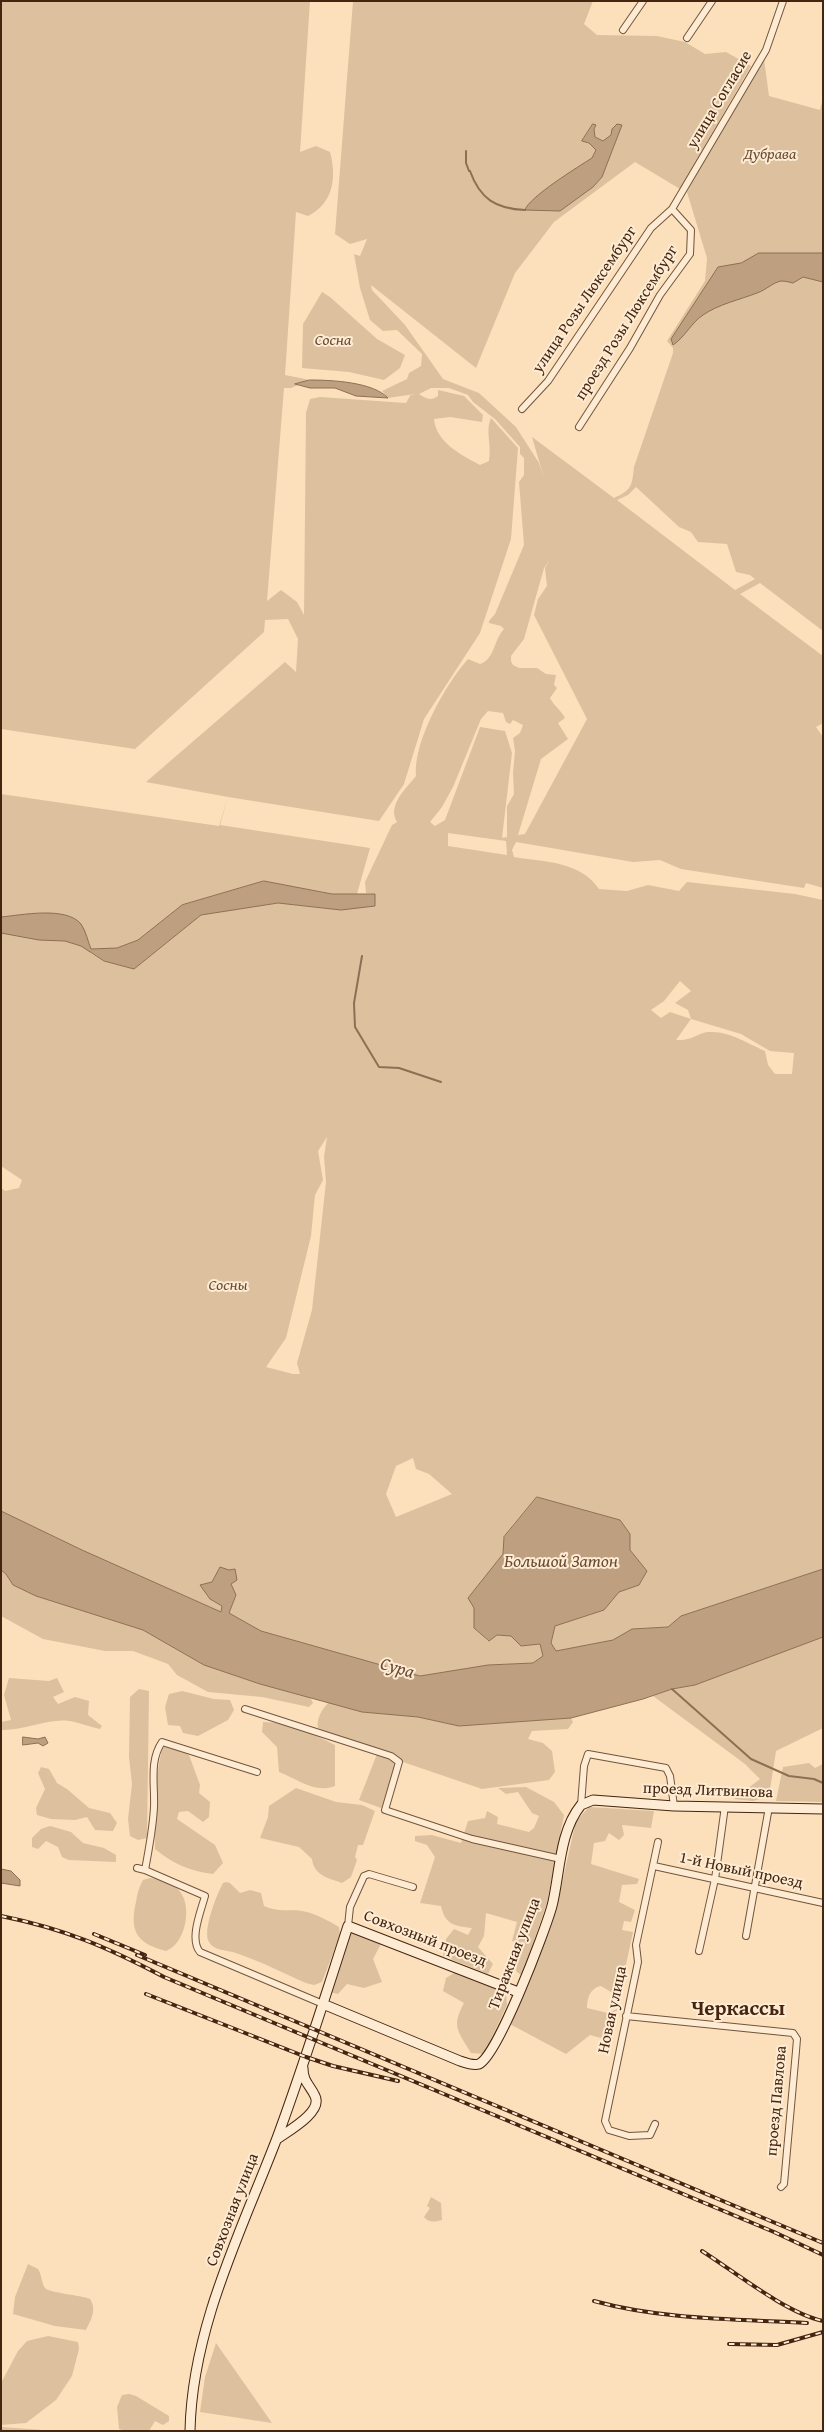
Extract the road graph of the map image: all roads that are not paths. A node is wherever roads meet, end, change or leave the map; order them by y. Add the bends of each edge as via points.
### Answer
1 (643, 1) edge
2 (712, 1) edge
3 (783, 1) edge
4 (623, 30) dead end
5 (687, 38) dead end
6 (672, 209) junction
7 (522, 409) dead end
8 (579, 427) dead end
9 (245, 1709) dead end
10 (256, 1772) dead end
11 (581, 1805) junction
12 (674, 1806) junction
13 (725, 1806) junction
14 (769, 1807) junction
15 (823, 1809) edge
16 (658, 1842) dead end
17 (561, 1859) junction
18 (654, 1866) junction
19 (136, 1868) dead end
20 (145, 1870) junction
21 (715, 1879) junction
22 (413, 1887) dead end
23 (755, 1888) junction
24 (823, 1903) edge
25 (348, 1926) junction
26 (746, 1936) dead end
27 (699, 1951) dead end
28 (518, 1992) junction
29 (323, 2004) junction
30 (626, 2016) junction
31 (302, 2066) junction
32 (311, 2090) junction
33 (293, 2093) junction
34 (655, 2124) dead end
35 (277, 2139) junction
36 (781, 2187) dead end
37 (190, 2431) edge

1 - 4 street
2 - 5 street
3 - 6 street, улица Согласие via 766,50
6 - 7 street, улица Розы Люксембург via 651,228 548,381
6 - 8 street, проезд Розы Люксембург via 691,230 690,254 660,295
9 - 17 street via 391,1756 399,1762 385,1810 472,1839
10 - 20 street via 162,1742 153,1770 154,1807
11 - 12 main road, проезд Литвинова via 593,1800
11 - 12 street, проезд Литвинова via 588,1754 666,1768
11 - 17 main road, Тиражная улица via 572,1822
12 - 13 main road, проезд Литвинова
13 - 14 main road, проезд Литвинова
13 - 21 street
14 - 15 main road, проезд Литвинова
14 - 23 street
16 - 18 street, Новая улица
17 - 28 main road, Тиражная улица via 552,1907
18 - 21 street, 1-й Новый проезд
18 - 30 street, Новая улица via 636,1945 638,1962
19 - 20 street
20 - 29 street via 205,1896 196,1937 200,1952
21 - 23 street, 1-й Новый проезд
21 - 27 street
22 - 25 street via 369,1874 360,1881 350,1907
23 - 24 street, 1-й Новый проезд
23 - 26 street
25 - 28 main road, Совхозный проезд
25 - 29 main road, Совхозная улица
28 - 29 main road, Тиражная улица via 494,2047 479,2064 474,2065
29 - 31 main road, Совхозная улица
30 - 34 street, Новая улица via 605,2121 609,2130 629,2136 650,2135
30 - 36 street, проезд Павлова via 793,2033 796,2051 784,2184
31 - 32 main road via 303,2079
31 - 33 main road, Совхозная улица
32 - 33 main road via 301,2089
32 - 35 main road via 316,2098 315,2109
33 - 35 main road, Совхозная улица
35 - 37 main road, Совхозная улица via 221,2284 194,2384

